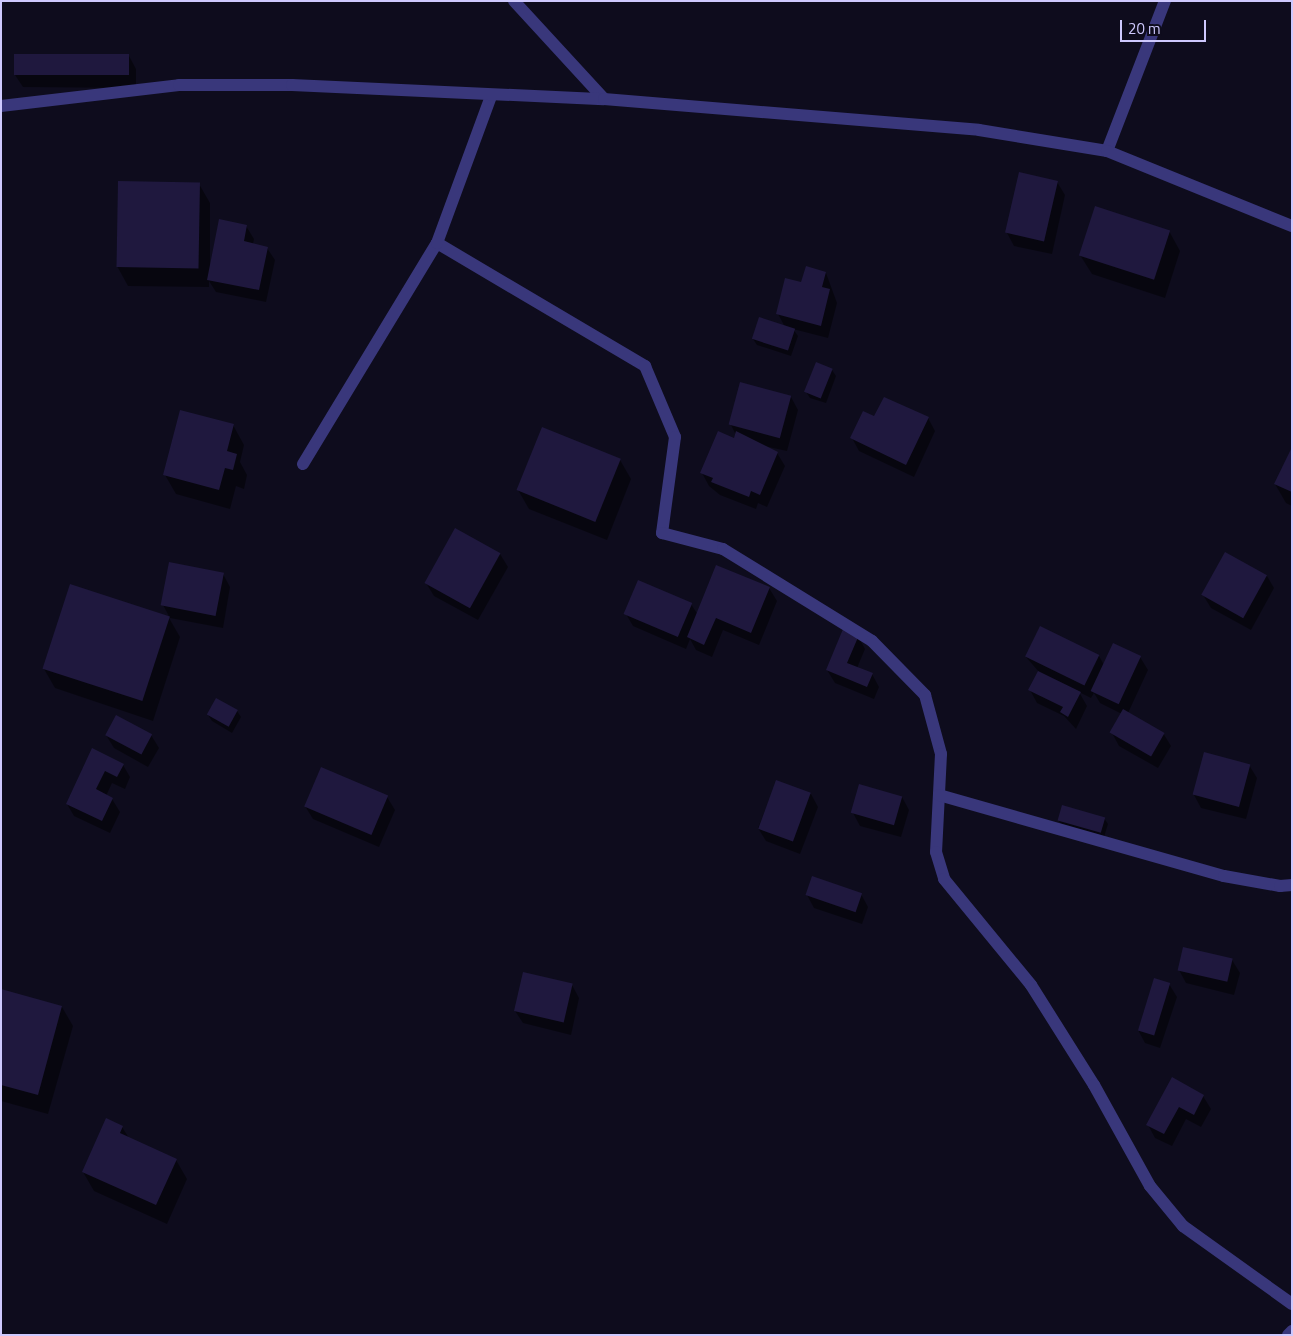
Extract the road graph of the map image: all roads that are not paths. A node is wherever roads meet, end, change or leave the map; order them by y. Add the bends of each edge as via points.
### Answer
1 (514, 1) edge
2 (1165, 1) edge
3 (491, 96) junction
4 (604, 99) junction
5 (1, 106) edge
6 (1107, 151) junction
7 (1292, 226) edge
8 (437, 244) junction
9 (303, 464) dead end
10 (939, 795) junction
11 (1292, 885) edge
12 (1292, 1304) edge
13 (1292, 1331) edge
14 (1288, 1335) edge

1 - 4 street
2 - 6 street
3 - 4 street
3 - 5 street via 292,85 179,85
3 - 8 street
4 - 6 street via 979,130
6 - 7 street
8 - 9 street
8 - 10 street via 645,366 675,437 662,533 723,549 872,641 926,695 941,754
10 - 11 street via 1224,876 1280,886
10 - 12 street via 936,852 944,879 1032,985 1094,1085 1150,1186 1183,1226
13 - 14 street

